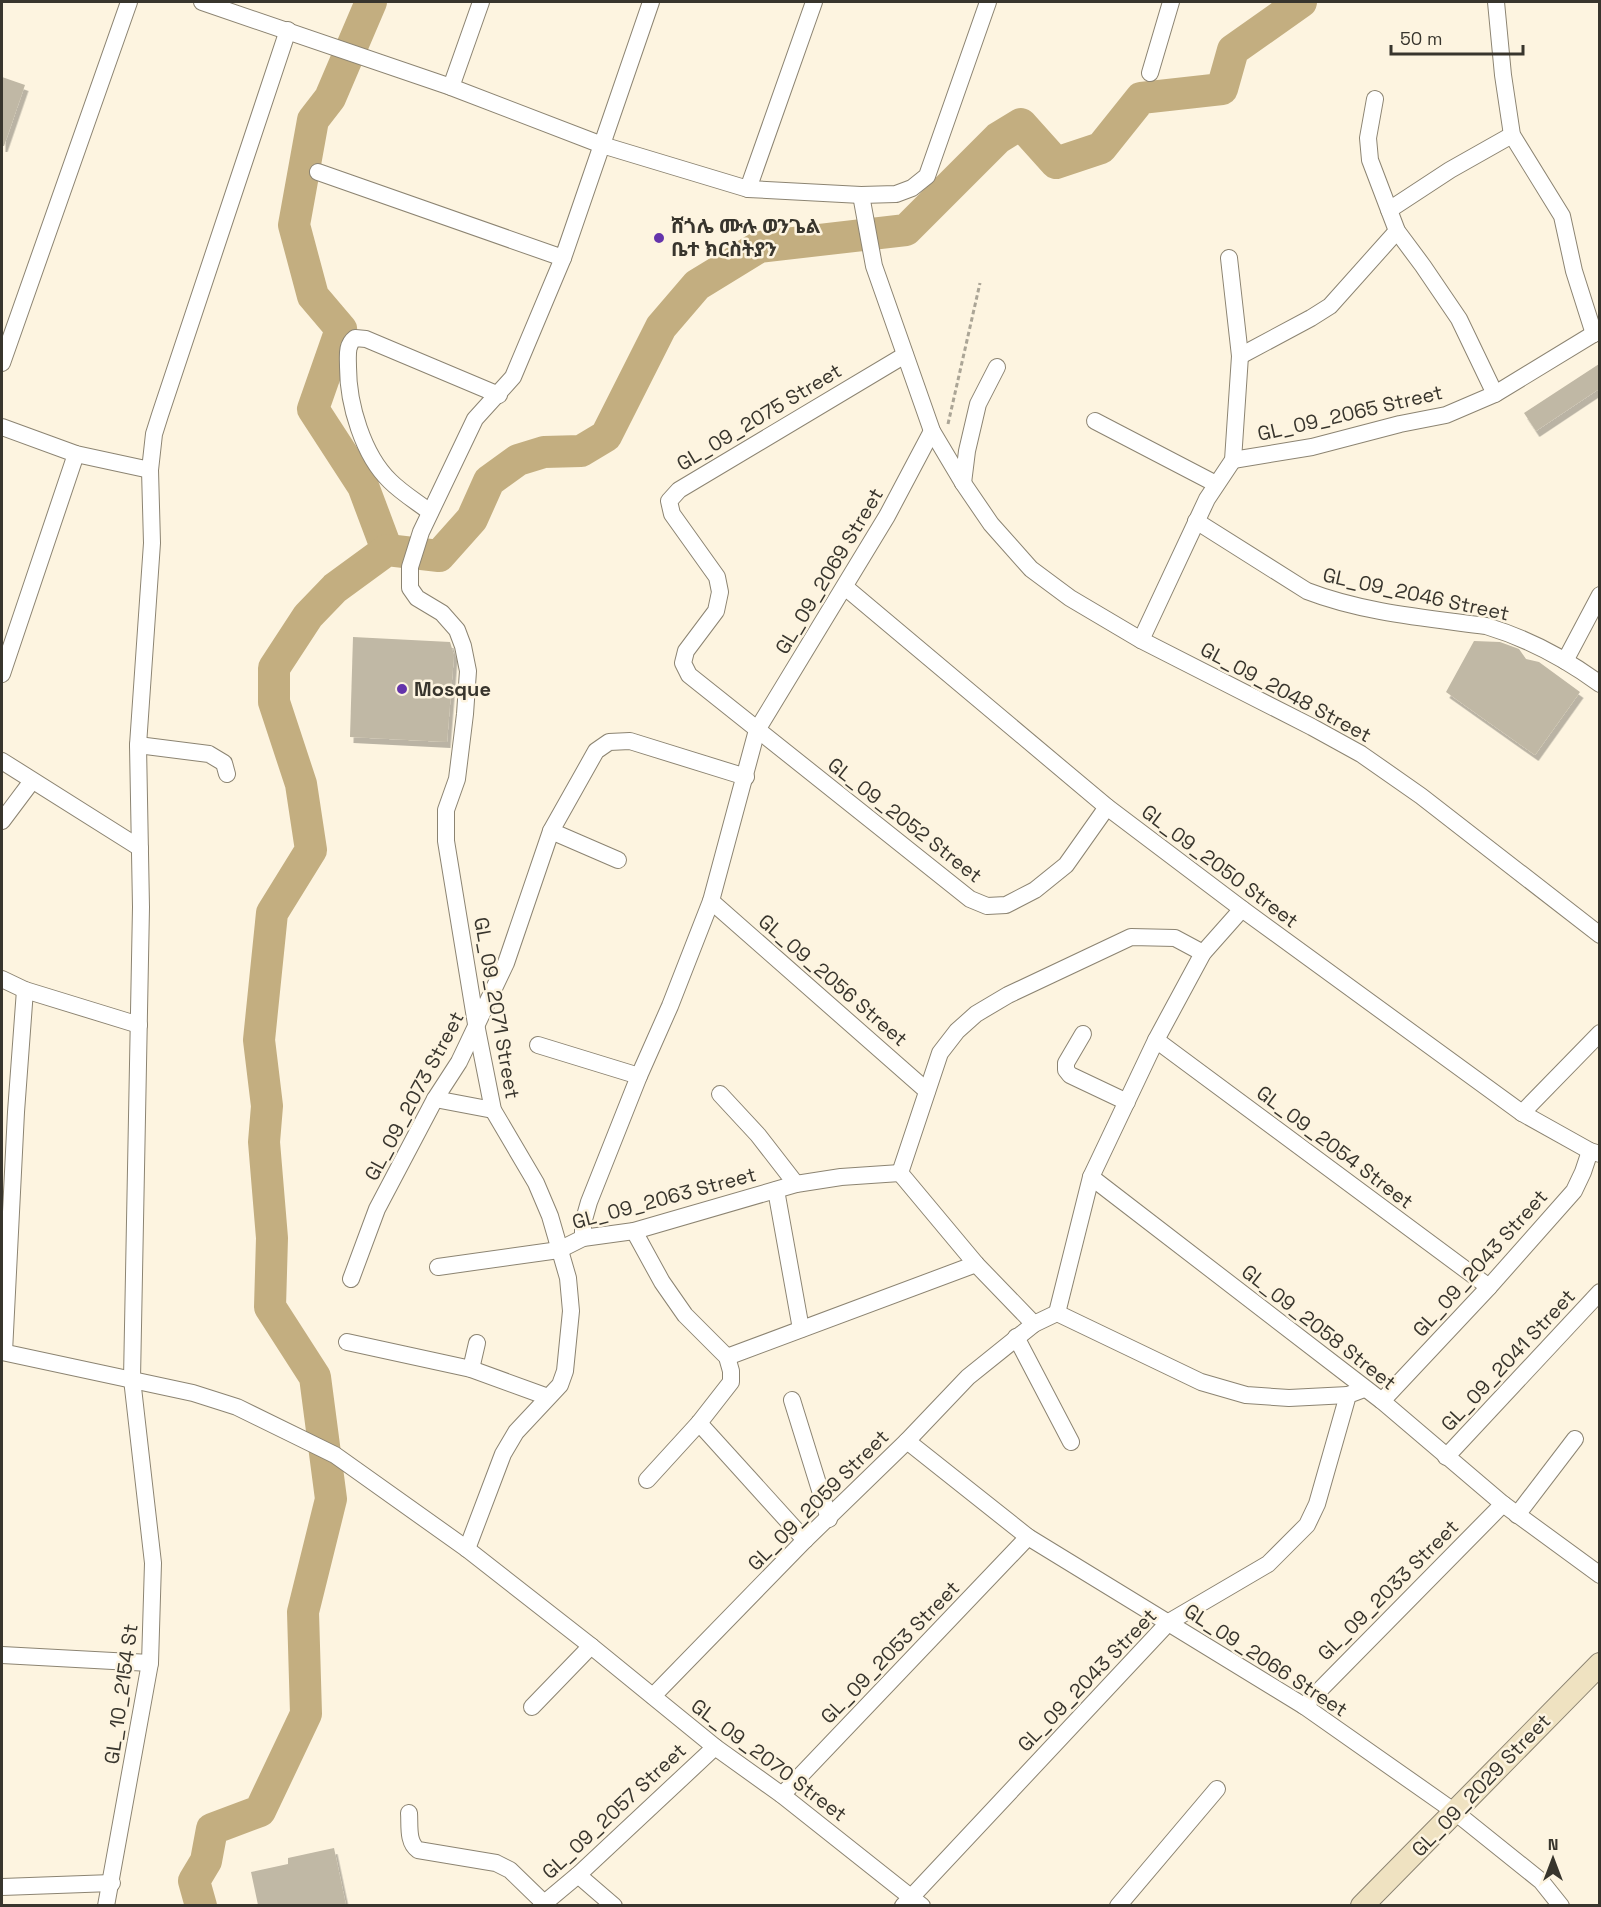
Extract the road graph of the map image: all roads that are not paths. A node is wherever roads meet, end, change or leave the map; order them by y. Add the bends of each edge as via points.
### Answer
1 (129, 2) edge
2 (202, 2) edge
3 (481, 2) edge
4 (651, 2) edge
5 (814, 2) edge
6 (988, 2) edge
7 (1171, 2) edge
8 (1496, 2) edge
9 (288, 30) junction
10 (1150, 73) dead end
11 (451, 87) junction
12 (1375, 99) dead end
13 (1512, 135) junction
14 (602, 145) junction
15 (318, 172) dead end
16 (748, 189) junction
17 (861, 195) junction
18 (1389, 210) junction
19 (1397, 231) junction
20 (563, 258) junction
21 (1229, 258) dead end
22 (1597, 332) edge
23 (905, 355) junction
24 (1240, 356) junction
25 (2, 363) edge
26 (997, 367) dead end
27 (1495, 394) junction
28 (499, 395) junction
29 (1095, 421) dead end
30 (2, 427) edge
31 (932, 431) junction
32 (76, 454) junction
33 (1233, 460) junction
34 (150, 470) junction
35 (963, 483) junction
36 (1216, 484) junction
37 (430, 512) junction
38 (1196, 521) junction
39 (845, 587) junction
40 (1599, 595) edge
41 (1141, 640) junction
42 (1565, 661) junction
43 (2, 674) edge
44 (1599, 684) edge
45 (757, 730) junction
46 (138, 745) junction
47 (2, 761) edge
48 (227, 774) dead end
49 (746, 777) junction
50 (32, 781) junction
51 (1107, 807) junction
52 (2, 821) edge
53 (551, 831) junction
54 (140, 848) junction
55 (618, 860) dead end
56 (711, 901) junction
57 (1242, 909) junction
58 (1599, 935) edge
59 (1203, 953) junction
60 (2, 979) edge
61 (25, 990) junction
62 (476, 1024) junction
63 (139, 1025) junction
64 (1599, 1033) edge
65 (1083, 1034) dead end
66 (1156, 1040) junction
67 (538, 1045) dead end
68 (639, 1076) junction
69 (927, 1091) junction
70 (720, 1094) dead end
71 (435, 1099) junction
72 (1127, 1102) junction
73 (493, 1110) junction
74 (9, 1111) edge
75 (1522, 1113) junction
76 (1595, 1153) edge
77 (900, 1173) junction
78 (1091, 1177) junction
79 (796, 1184) junction
80 (776, 1190) junction
81 (634, 1231) junction
82 (583, 1238) junction
83 (559, 1250) junction
84 (976, 1264) junction
85 (438, 1267) dead end
86 (351, 1279) dead end
87 (1489, 1287) junction
88 (1599, 1292) edge
89 (1057, 1313) junction
90 (1034, 1324) junction
91 (801, 1329) junction
92 (1016, 1337) junction
93 (347, 1342) dead end
94 (477, 1343) dead end
95 (3, 1352) edge
96 (727, 1357) junction
97 (471, 1369) junction
98 (132, 1379) junction
99 (1364, 1389) junction
100 (1348, 1395) junction
101 (548, 1397) junction
102 (792, 1400) dead end
103 (1382, 1401) junction
104 (699, 1423) junction
105 (1575, 1439) dead end
106 (907, 1442) junction
107 (1071, 1442) dead end
108 (1446, 1457) junction
109 (647, 1480) dead end
110 (1503, 1504) junction
111 (1517, 1515) junction
112 (829, 1519) junction
113 (1028, 1537) junction
114 (806, 1540) junction
115 (467, 1549) junction
116 (1599, 1575) edge
117 (1169, 1622) junction
118 (591, 1646) junction
119 (2, 1655) edge
120 (150, 1663) junction
121 (1599, 1664) edge
122 (653, 1696) junction
123 (1304, 1706) junction
124 (532, 1707) dead end
125 (715, 1747) junction
126 (1217, 1789) dead end
127 (783, 1795) junction
128 (1455, 1812) junction
129 (409, 1813) dead end
130 (578, 1875) junction
131 (112, 1883) junction
132 (2, 1887) edge
133 (912, 1903) edge
134 (543, 1904) edge
135 (106, 1905) edge
136 (614, 1905) edge
137 (1118, 1905) edge
138 (1362, 1905) edge
139 (1561, 1905) edge

1 - 25 street
2 - 9 street
3 - 11 street
4 - 14 street
5 - 16 street
6 - 17 street via 927,176 896,194
7 - 10 street
8 - 13 street
9 - 11 street
9 - 34 street, GL_10_2154 St via 154,434
11 - 14 street
12 - 18 street via 1368,138 1370,160
13 - 18 street
13 - 22 street via 1562,216 1574,271
14 - 16 street
14 - 20 street
15 - 20 street
16 - 17 street
17 - 23 street, GL_09_2048 Street via 874,266
18 - 19 street
19 - 24 street via 1330,306
19 - 27 street via 1459,319
20 - 28 street via 513,377
21 - 24 street
22 - 27 street, GL_09_2065 Street
23 - 31 street, GL_09_2048 Street
23 - 45 street, GL_09_2075 Street via 679,490 669,501 672,514 717,577 720,592 716,611 686,651 683,663 689,675
24 - 33 street
26 - 35 street via 978,404
27 - 33 street, GL_09_2065 Street via 1446,415 1312,447
28 - 37 street via 475,419
28 - 37 street via 366,339 355,338 350,342 348,383 356,421 369,451 389,480
29 - 36 street
30 - 32 street
31 - 35 street, GL_09_2048 Street
31 - 39 street, GL_09_2069 Street
32 - 34 street
32 - 43 street
33 - 36 street
34 - 46 street, GL_10_2154 St via 152,543
35 - 41 street, GL_09_2048 Street via 991,524 1031,569 1070,598
36 - 38 street
37 - 62 street, GL_09_2071 Street via 410,567 410,588 457,630 468,671 457,779 446,810 446,841
38 - 41 street
38 - 42 street, GL_09_2046 Street via 1307,591 1325,598 1486,626
39 - 45 street, GL_09_2069 Street
39 - 51 street, GL_09_2050 Street
40 - 42 street
41 - 58 street, GL_09_2048 Street via 1361,754
42 - 44 street, GL_09_2046 Street
45 - 49 street, GL_09_2069 Street
45 - 51 street, GL_09_2052 Street via 970,899 987,906 1006,905 1035,890 1066,865
46 - 48 street via 209,754 224,763
46 - 54 street, GL_10_2154 St
47 - 50 street
49 - 53 street, GL_09_2073 Street via 630,741 609,742 596,751
49 - 56 street, GL_09_2069 Street
50 - 52 street
50 - 54 street
51 - 57 street, GL_09_2050 Street
53 - 55 street
53 - 62 street, GL_09_2073 Street via 506,963
54 - 63 street, GL_10_2154 St
56 - 68 street, GL_09_2069 Street
56 - 69 street, GL_09_2056 Street
57 - 59 street
57 - 75 street, GL_09_2050 Street
59 - 66 street
59 - 69 street via 1175,938 1131,937 1008,995 957,1031 940,1053
60 - 61 street
61 - 63 street
61 - 74 street
62 - 71 street, GL_09_2073 Street via 459,1062
62 - 73 street, GL_09_2071 Street
63 - 98 street, GL_10_2154 St
64 - 75 street
65 - 72 street via 1066,1070
66 - 72 street
66 - 87 street, GL_09_2054 Street
67 - 68 street
68 - 82 street, GL_09_2069 Street via 589,1202
69 - 77 street
70 - 79 street
71 - 73 street
71 - 86 street, GL_09_2073 Street via 377,1209
72 - 78 street
73 - 83 street, GL_09_2071 Street via 536,1183
74 - 95 street
75 - 76 street, GL_09_2050 Street
76 - 87 street, GL_09_2043 Street via 1574,1191
77 - 79 street, GL_09_2063 Street
77 - 84 street
78 - 89 street
78 - 99 street, GL_09_2058 Street
79 - 80 street, GL_09_2063 Street
80 - 81 street, GL_09_2063 Street
80 - 91 street
81 - 82 street, GL_09_2063 Street
81 - 96 street via 685,1315
82 - 83 street, GL_09_2063 Street
83 - 85 street, GL_09_2063 Street
83 - 101 street, GL_09_2071 Street via 568,1278 571,1311 565,1371 560,1385
84 - 90 street
84 - 91 street
87 - 103 street, GL_09_2043 Street
88 - 108 street, GL_09_2041 Street
89 - 90 street, GL_09_2059 Street
89 - 100 street via 1201,1382 1235,1392 1289,1398
90 - 92 street, GL_09_2059 Street
91 - 96 street
92 - 106 street, GL_09_2059 Street via 968,1377
92 - 107 street
93 - 97 street
94 - 97 street
95 - 98 street, GL_09_2070 Street
96 - 104 street via 731,1382
97 - 101 street
98 - 115 street, GL_09_2070 Street via 237,1407 335,1455
98 - 120 street, GL_10_2154 St via 153,1563
99 - 100 street
99 - 103 street, GL_09_2058 Street
100 - 117 street, GL_09_2043 Street via 1317,1504 1307,1525 1268,1564
101 - 115 street, GL_09_2071 Street via 516,1432 503,1454
102 - 112 street
103 - 108 street, GL_09_2058 Street
104 - 109 street
104 - 114 street
105 - 111 street
106 - 112 street, GL_09_2059 Street
106 - 113 street, GL_09_2066 Street
108 - 110 street, GL_09_2058 Street
110 - 111 street, GL_09_2058 Street
110 - 123 street, GL_09_2033 Street
111 - 116 street, GL_09_2058 Street
112 - 114 street, GL_09_2059 Street
113 - 117 street, GL_09_2066 Street
113 - 127 street, GL_09_2053 Street
114 - 122 street, GL_09_2059 Street
115 - 118 street, GL_09_2070 Street
117 - 123 street, GL_09_2066 Street
117 - 133 street, GL_09_2043 Street
118 - 122 street, GL_09_2070 Street
118 - 124 street
119 - 120 street
120 - 131 street, GL_10_2154 St
121 - 128 main road, GL_09_2029 Street
122 - 125 street, GL_09_2070 Street
123 - 128 street, GL_09_2066 Street
125 - 127 street, GL_09_2070 Street
125 - 130 street, GL_09_2057 Street
126 - 137 street
127 - 133 street, GL_09_2070 Street
128 - 138 main road, GL_09_2029 Street
128 - 139 street, GL_09_2066 Street via 1541,1881
129 - 134 street via 411,1840 418,1850 496,1863 510,1870
130 - 134 street, GL_09_2057 Street
130 - 136 street
131 - 132 street
131 - 135 street, GL_10_2154 St

